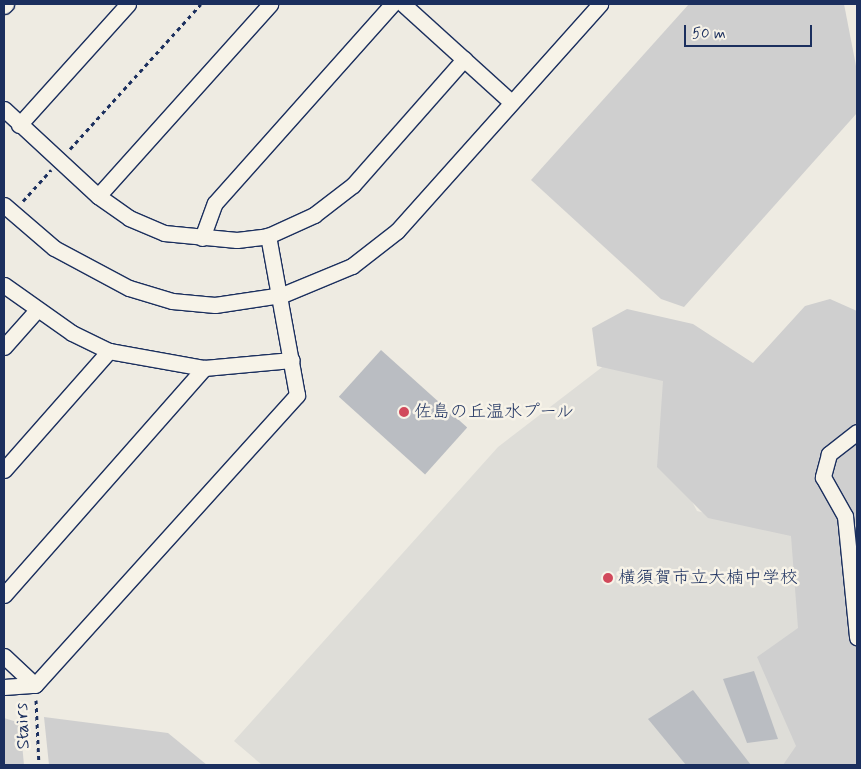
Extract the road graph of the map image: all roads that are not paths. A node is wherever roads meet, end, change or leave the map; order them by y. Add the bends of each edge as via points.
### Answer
1 (128, 4) edge
2 (270, 4) edge
3 (392, 4) edge
4 (403, 4) edge
5 (600, 4) edge
6 (464, 59) junction
7 (511, 102) junction
8 (4, 109) edge
9 (19, 125) junction
10 (98, 196) junction
11 (7, 213) edge
12 (268, 236) junction
13 (202, 238) junction
14 (4, 285) edge
15 (282, 296) junction
16 (36, 311) junction
17 (4, 347) edge
18 (109, 351) junction
19 (292, 360) junction
20 (204, 368) junction
21 (857, 432) edge
22 (4, 470) edge
23 (4, 595) edge
24 (857, 637) edge
25 (4, 656) edge
26 (35, 685) junction
27 (4, 687) edge

1 - 9 street
2 - 10 street
3 - 13 street via 215,203
4 - 6 street
5 - 7 street
6 - 7 street
6 - 12 street via 352,185 314,215
7 - 15 street via 397,231 352,266
8 - 9 street
9 - 10 street
10 - 13 street via 129,218 164,233
11 - 15 street via 54,248 138,291 172,301 215,305
12 - 13 street
12 - 15 street
14 - 16 street
15 - 19 street
16 - 17 street
16 - 18 street
18 - 20 street
18 - 22 street
19 - 20 street
19 - 26 street via 297,395
20 - 23 street
21 - 24 street via 829,454 823,478 845,516
25 - 26 street
26 - 27 street

